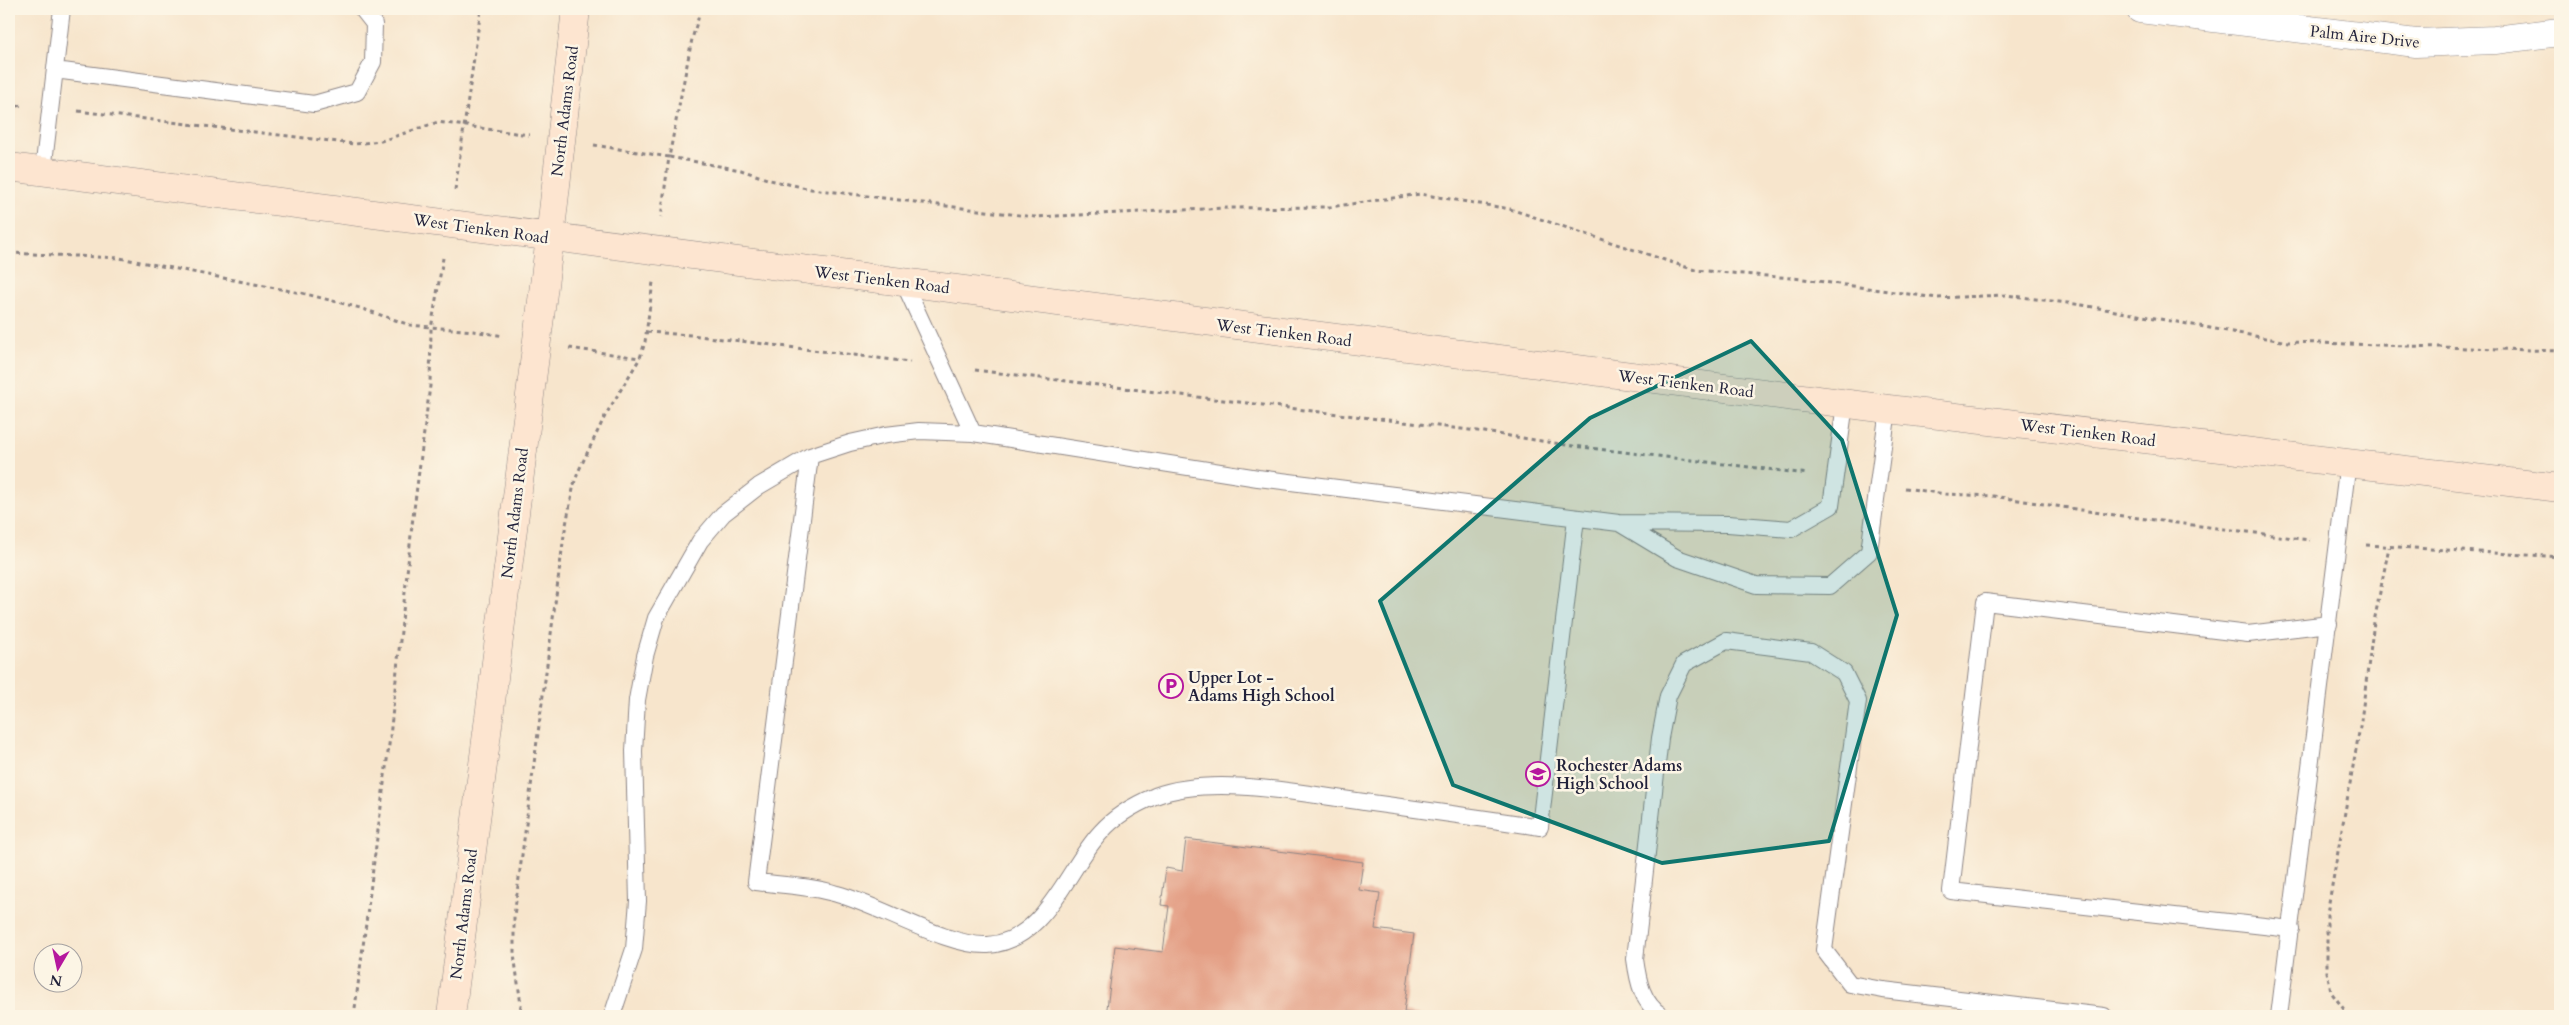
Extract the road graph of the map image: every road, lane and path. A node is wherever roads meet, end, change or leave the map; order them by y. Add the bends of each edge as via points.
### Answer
1 (62, 9) edge
2 (481, 9) edge
3 (576, 9) edge
4 (701, 9) edge
5 (2140, 9) edge
6 (363, 10) dead end
7 (2560, 32) edge
8 (55, 70) junction
9 (9, 108) edge
10 (51, 109) junction
11 (464, 126) junction
12 (669, 157) junction
13 (459, 164) dead end
14 (9, 167) edge
15 (43, 171) junction
16 (664, 198) dead end
17 (550, 238) junction
18 (9, 253) edge
19 (903, 281) junction
20 (438, 290) dead end
21 (650, 308) dead end
22 (431, 329) junction
23 (646, 332) junction
24 (2560, 351) edge
25 (942, 366) junction
26 (1845, 404) junction
27 (1888, 409) junction
28 (974, 433) junction
29 (810, 456) junction
30 (2348, 462) junction
31 (1835, 478) junction
32 (1878, 484) junction
33 (2560, 488) edge
34 (1576, 518) junction
35 (1620, 523) junction
36 (2339, 545) junction
37 (2389, 547) junction
38 (2560, 557) edge
39 (2329, 624) junction
40 (2291, 929) junction
41 (354, 1016) edge
42 (451, 1016) edge
43 (519, 1016) edge
44 (612, 1016) edge
45 (1662, 1016) edge
46 (2104, 1016) edge
47 (2279, 1016) edge
48 (2349, 1016) edge

1 - 8 lane
2 - 11 path
3 - 17 street, North Adams Road
4 - 12 path
5 - 7 street, Palm Aire Drive via 2416,43 2495,40
6 - 8 lane via 374,24 373,62 357,92 314,104
8 - 10 lane
9 - 10 path via 21,105
10 - 11 path via 354,144 381,140 438,122
10 - 15 lane
11 - 13 path
12 - 16 path
12 - 24 path via 741,170 811,189 1035,217 1330,207 1420,194 1510,209 1696,270 1937,298 2006,295 2082,304 2288,342
14 - 15 street, West Tienken Road
15 - 17 street, West Tienken Road
17 - 19 street, West Tienken Road
17 - 42 street, North Adams Road
18 - 22 path via 120,258 271,286
19 - 25 lane
19 - 26 street, West Tienken Road
20 - 22 path
21 - 23 path
22 - 41 path via 430,386 424,442
23 - 25 path
23 - 43 path via 640,358 605,416 579,470 569,507 556,581 514,916 514,954 522,1005
25 - 28 lane
25 - 31 path
26 - 27 street, West Tienken Road
26 - 31 lane
27 - 30 street, West Tienken Road
27 - 32 lane
28 - 29 lane via 920,431 886,435
28 - 34 lane via 1258,478
29 - 34 lane via 756,882 836,893 929,930 988,945 1011,939 1031,926 1101,831 1120,816 1154,796 1188,788 1219,785 1540,827
29 - 44 lane via 759,486 723,514 700,541 656,618 637,700 634,742 638,901 634,949
30 - 33 street, West Tienken Road
30 - 36 lane
31 - 35 lane via 1831,506 1791,529 1728,524
32 - 35 lane via 1869,552 1830,586 1756,585 1677,558
32 - 36 path via 1945,494 1993,496
34 - 35 lane
36 - 37 path
36 - 39 lane
37 - 38 path
37 - 48 path via 2327,914 2327,972 2331,992
39 - 40 lane
39 - 40 lane via 2248,634 1985,602 1951,890
40 - 47 lane
45 - 46 lane via 1654,1011 1640,987 1635,959 1660,738 1668,696 1684,664 1726,641 1811,652 1844,673 1858,701 1824,950 1850,984

